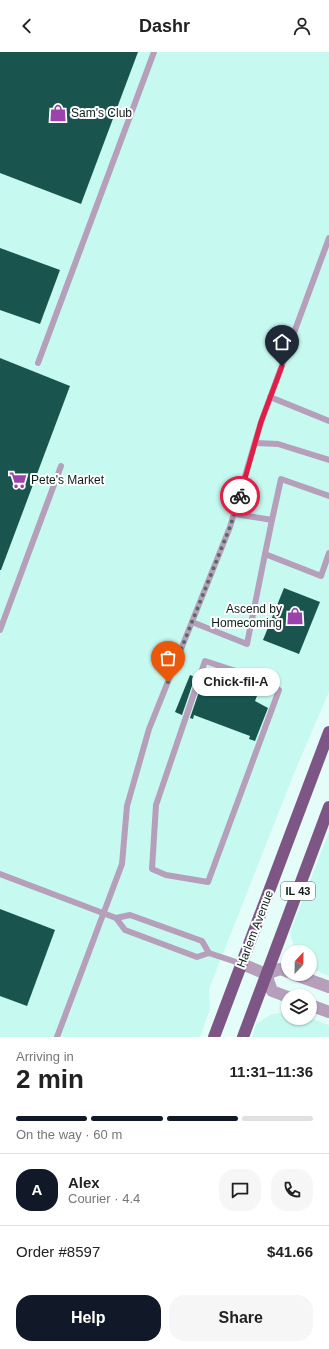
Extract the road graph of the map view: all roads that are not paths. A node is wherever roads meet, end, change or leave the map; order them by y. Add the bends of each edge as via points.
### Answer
1 (154, 52) edge
2 (329, 238) edge
3 (328, 246) edge
4 (38, 363) dead end
5 (270, 397) junction
6 (329, 421) edge
7 (256, 443) junction
8 (329, 460) edge
9 (61, 466) dead end
10 (329, 496) edge
11 (235, 514) junction
12 (272, 520) junction
13 (329, 553) edge
14 (265, 554) junction
15 (192, 622) junction
16 (0, 630) edge
17 (329, 732) edge
18 (177, 739) joint
19 (329, 808) edge
20 (0, 874) edge
21 (104, 913) junction
22 (116, 918) junction
23 (209, 952) junction
24 (242, 964) junction
25 (281, 969) edge
26 (266, 974) junction
27 (312, 981) edge
28 (329, 987) edge
29 (281, 994) edge
30 (317, 1008) edge
31 (329, 1012) edge
32 (57, 1037) edge
33 (214, 1037) edge
34 (243, 1037) edge

1 - 4 lane
2 - 3 lane
3 - 5 lane
5 - 6 lane
5 - 7 lane
7 - 8 lane via 278,444
7 - 11 lane
9 - 16 lane
10 - 12 lane via 281,479
11 - 12 lane
11 - 15 lane
12 - 14 lane
13 - 14 lane via 321,576
14 - 15 lane via 247,644
15 - 21 lane via 149,730 127,806 122,864
17 - 24 main road, Harlem Avenue / IL 43
18 - 18 lane via 205,662 239,672 279,690 208,882 166,875 152,869 156,805
19 - 26 main road, IL 43
20 - 21 lane
21 - 22 lane
21 - 32 lane
22 - 23 lane via 130,915 202,941
22 - 23 lane via 125,930 197,957
23 - 24 lane
24 - 26 street
24 - 33 main road, Harlem Avenue / IL 43
25 - 26 street
26 - 29 street via 272,991
26 - 34 main road, IL 43
27 - 28 street
30 - 31 street

